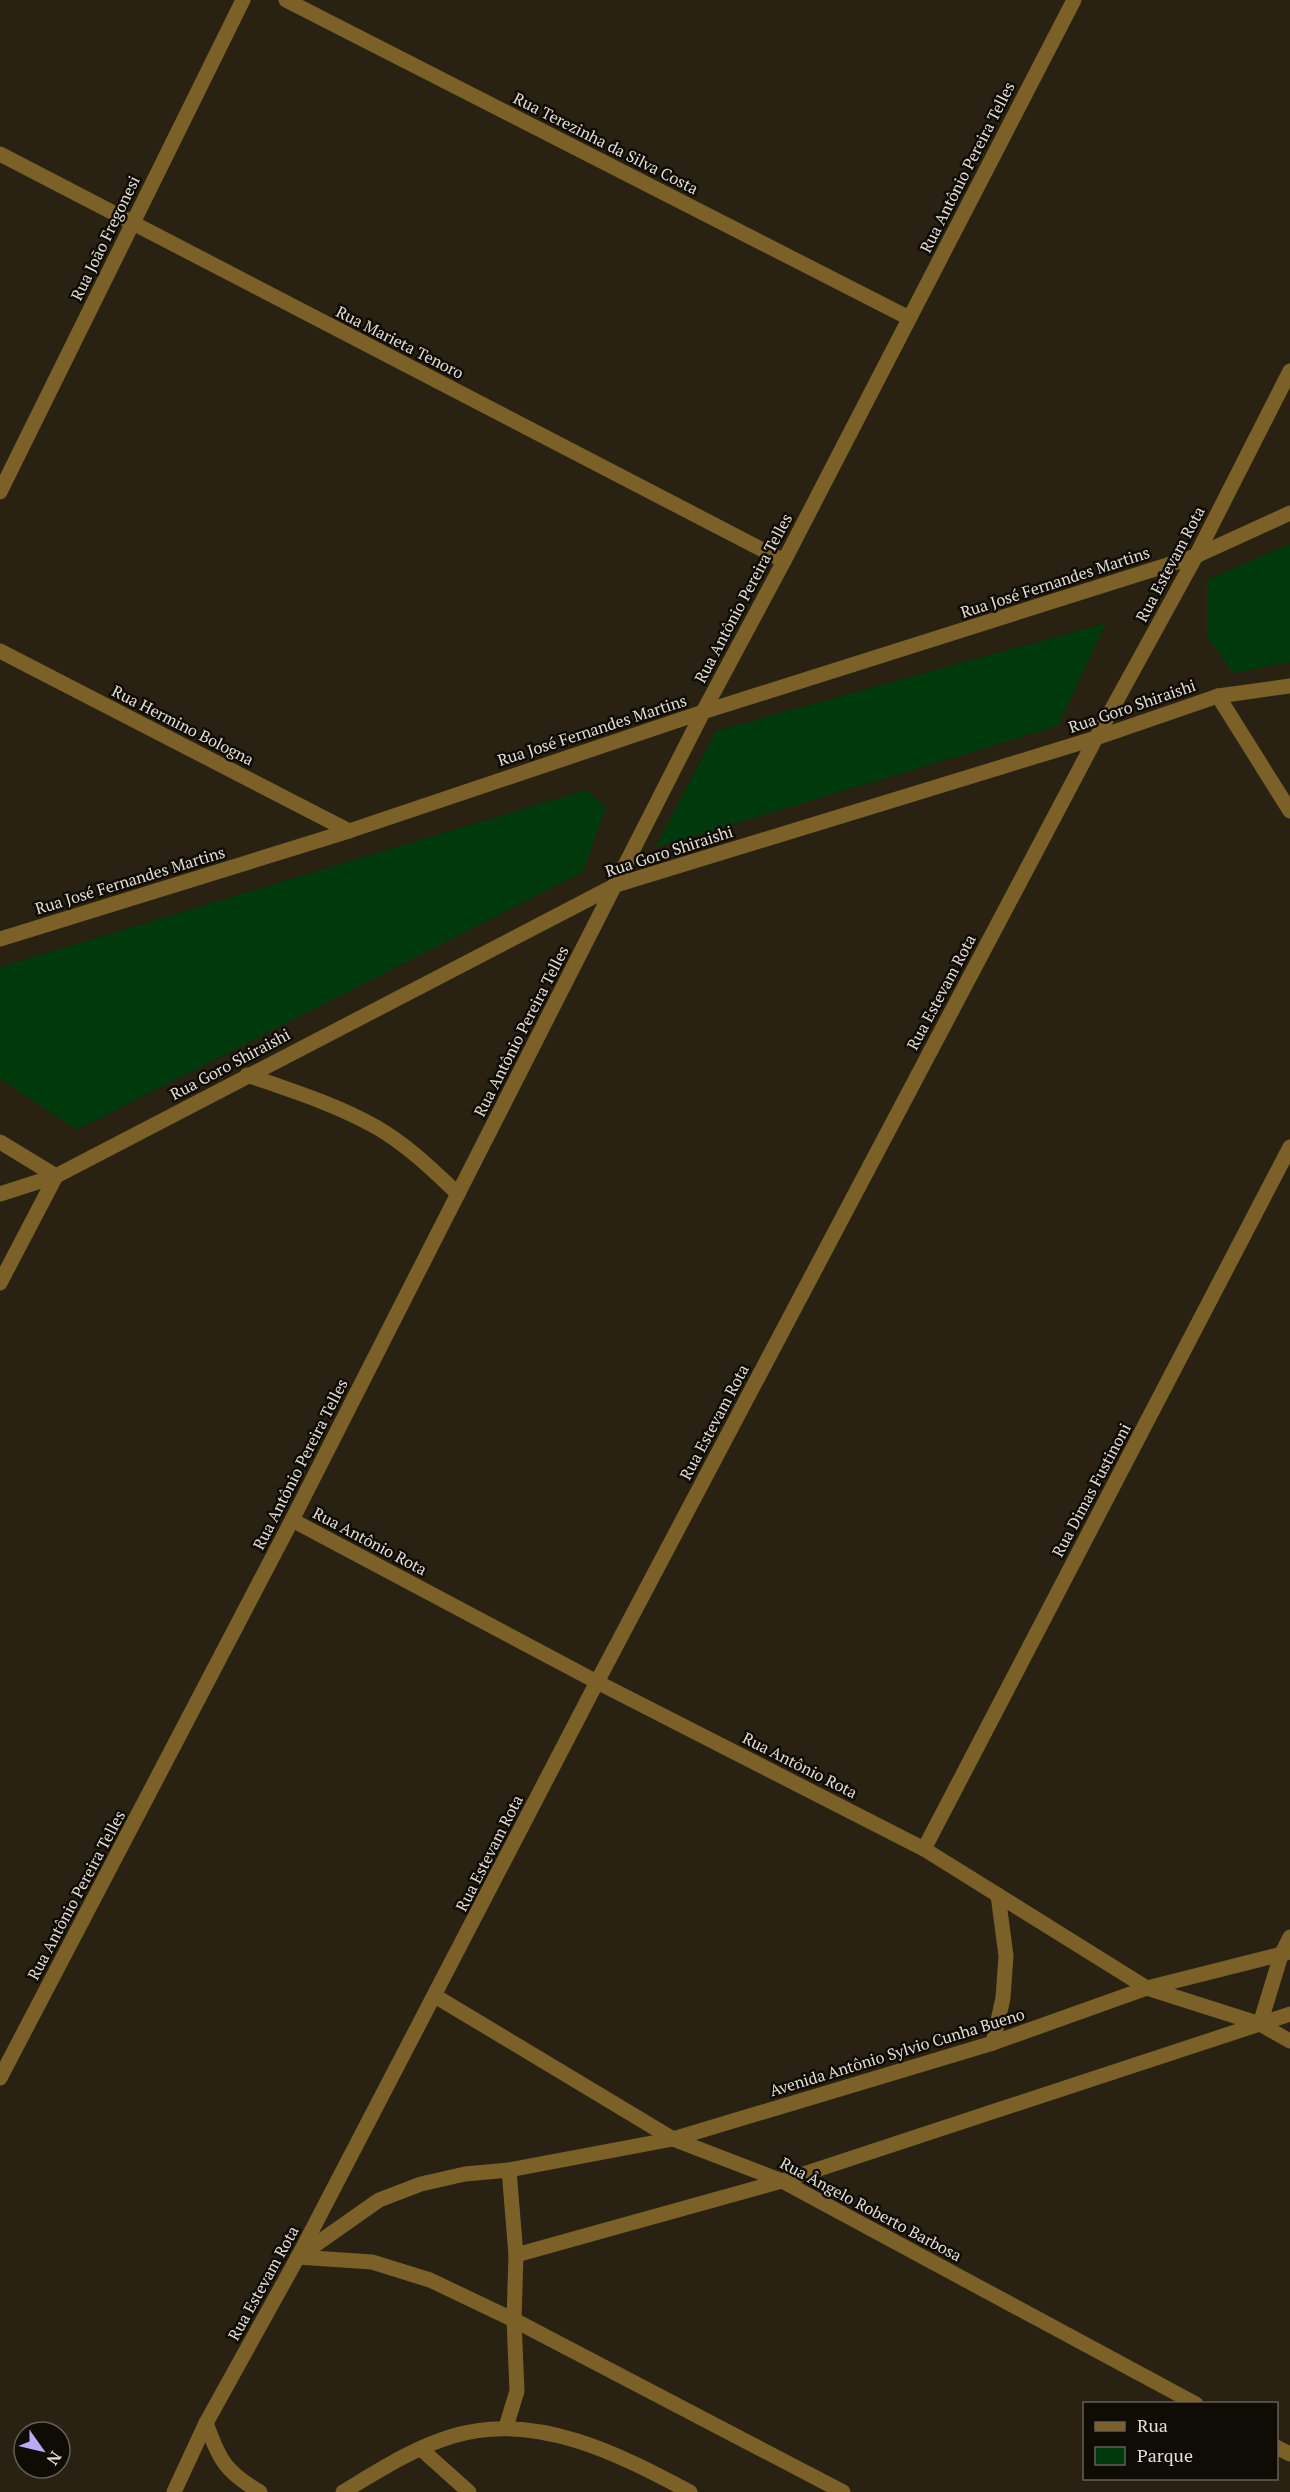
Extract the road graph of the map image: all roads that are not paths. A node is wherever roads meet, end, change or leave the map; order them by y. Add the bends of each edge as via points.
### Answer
1 (243, 0) edge
2 (286, 0) edge
3 (1074, 0) edge
4 (0, 154) edge
5 (133, 223) junction
6 (909, 318) junction
7 (1290, 371) edge
8 (0, 492) edge
9 (1290, 513) edge
10 (1196, 556) junction
11 (784, 561) junction
12 (0, 651) edge
13 (1290, 686) edge
14 (1218, 696) junction
15 (703, 712) junction
16 (1096, 738) junction
17 (1290, 811) edge
18 (349, 831) junction
19 (616, 885) junction
20 (0, 939) edge
21 (247, 1075) junction
22 (0, 1142) edge
23 (1290, 1147) edge
24 (56, 1176) junction
25 (0, 1194) edge
26 (458, 1194) junction
27 (0, 1283) edge
28 (292, 1520) junction
29 (597, 1682) junction
30 (924, 1849) junction
31 (998, 1895) junction
32 (1290, 1937) edge
33 (1285, 1953) edge
34 (1147, 1988) junction
35 (435, 1996) junction
36 (1290, 2014) edge
37 (1260, 2024) junction
38 (1290, 2041) edge
39 (993, 2043) junction
40 (0, 2078) edge
41 (673, 2139) junction
42 (509, 2170) junction
43 (782, 2181) junction
44 (516, 2255) junction
45 (298, 2257) junction
46 (514, 2320) junction
47 (1194, 2402) edge
48 (207, 2423) junction
49 (506, 2427) junction
50 (421, 2450) junction
51 (174, 2492) edge
52 (260, 2492) edge
53 (343, 2492) edge
54 (469, 2492) edge
55 (690, 2492) edge
56 (843, 2492) edge

1 - 5 street, Rua João Fregonesi
2 - 6 street, Rua Terezinha da Silva Costa
3 - 6 street, Rua Antônio Pereira Telles
4 - 5 street, Rua Marieta Tenoro
5 - 8 street, Rua João Fregonesi
5 - 11 street, Rua Marieta Tenoro
6 - 11 street, Rua Antônio Pereira Telles
7 - 10 street, Rua Estevam Rota
9 - 10 street, Rua José Fernandes Martins
10 - 15 street, Rua José Fernandes Martins
10 - 16 street, Rua Estevam Rota
11 - 15 street, Rua Antônio Pereira Telles
12 - 18 street, Rua Hermino Bologna
13 - 14 street, Rua Goro Shiraishi
14 - 16 street, Rua Goro Shiraishi
14 - 17 street
15 - 18 street, Rua José Fernandes Martins
15 - 19 street, Rua Antônio Pereira Telles
16 - 19 street, Rua Goro Shiraishi
16 - 29 street, Rua Estevam Rota
18 - 20 street, Rua José Fernandes Martins
19 - 21 street, Rua Goro Shiraishi
19 - 26 street, Rua Antônio Pereira Telles
21 - 24 street, Rua Goro Shiraishi
21 - 26 street via 377,1127 429,1166
22 - 24 street
23 - 30 street, Rua Dimas Fustinoni
24 - 25 street, Rua Goro Shiraishi
24 - 27 street
26 - 28 street, Rua Antônio Pereira Telles
28 - 29 street, Rua Antônio Rota
28 - 40 street, Rua Antônio Pereira Telles
29 - 30 street, Rua Antônio Rota
29 - 35 street, Rua Estevam Rota
30 - 31 street, Rua Antônio Rota
31 - 34 street, Rua Antônio Rota
31 - 39 street via 1006,1956
32 - 33 street
33 - 34 street, Avenida Antônio Sylvio Cunha Bueno
33 - 37 street
34 - 37 street, Rua Antônio Rota
34 - 39 street, Avenida Antônio Sylvio Cunha Bueno
35 - 41 street, Rua Ângelo Roberto Barbosa
35 - 45 street, Rua Estevam Rota
36 - 37 street
37 - 38 street, Rua Antônio Rota
37 - 43 street
39 - 41 street, Avenida Antônio Sylvio Cunha Bueno
41 - 42 street, Avenida Antônio Sylvio Cunha Bueno
41 - 43 street, Rua Ângelo Roberto Barbosa
42 - 44 street
42 - 45 street, Avenida Antônio Sylvio Cunha Bueno via 465,2174 379,2200
43 - 44 street
43 - 47 street, Rua Ângelo Roberto Barbosa
44 - 46 street
45 - 46 street via 372,2262 430,2280
45 - 48 street, Rua Estevam Rota
46 - 49 street via 517,2391
46 - 56 street
48 - 51 street, Rua Estevam Rota
48 - 52 street via 219,2457 229,2470
49 - 50 street via 453,2436
49 - 55 street via 570,2438 633,2462
50 - 53 street via 399,2458
50 - 54 street

